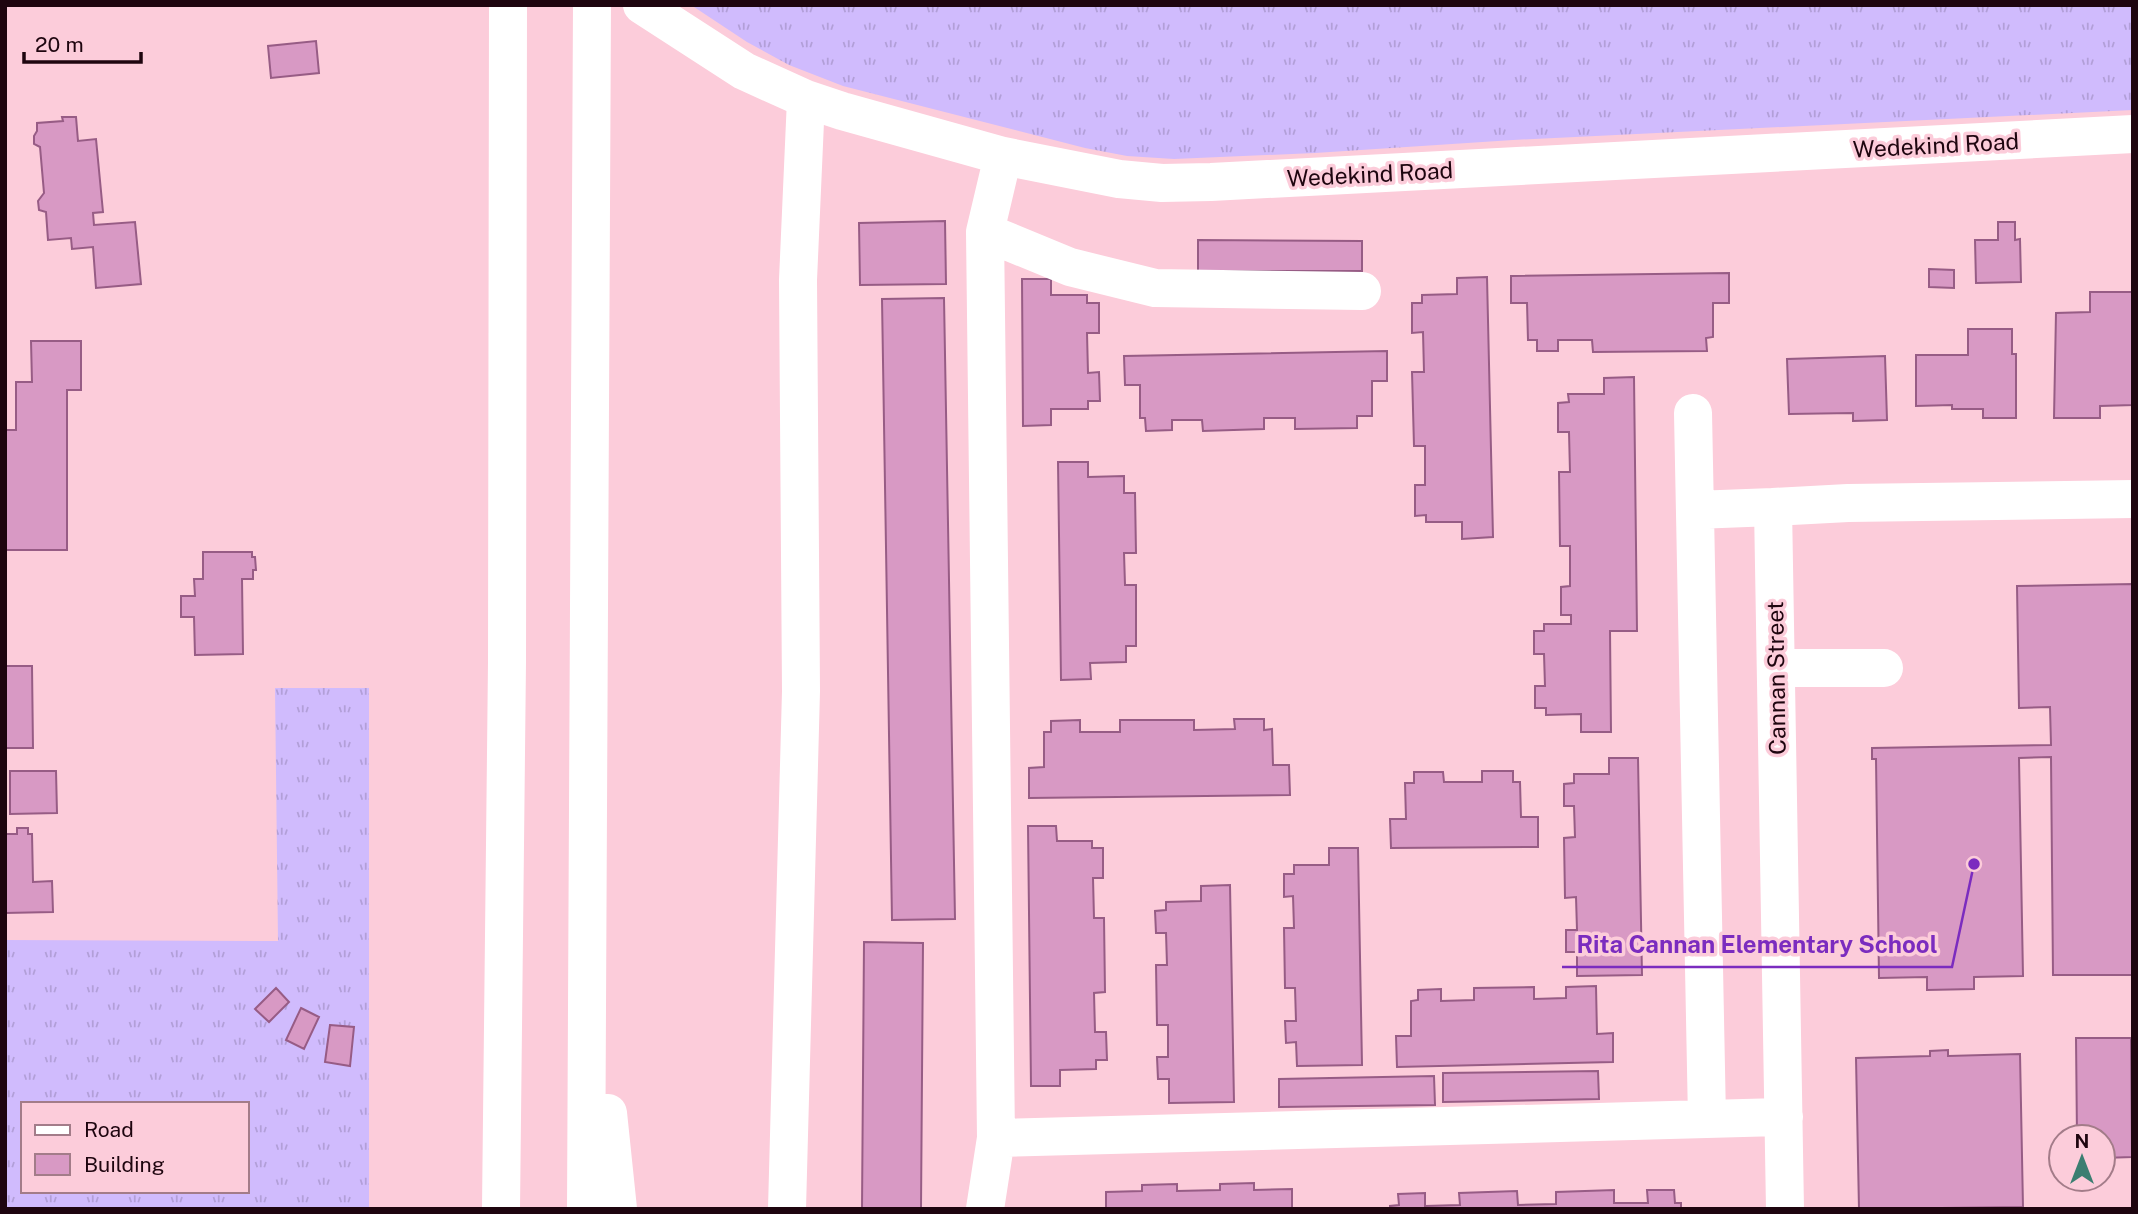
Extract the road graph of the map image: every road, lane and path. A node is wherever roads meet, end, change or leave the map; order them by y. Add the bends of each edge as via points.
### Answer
1 (508, 5) edge
2 (592, 5) edge
3 (642, 5) edge
4 (806, 99) junction
5 (2133, 134) edge
6 (1003, 156) junction
7 (985, 232) junction
8 (1362, 291) dead end
9 (1693, 413) dead end
10 (2133, 499) edge
11 (1773, 507) junction
12 (1695, 510) junction
13 (1776, 668) junction
14 (1884, 668) dead end
15 (589, 929) junction
16 (1784, 1117) junction
17 (1707, 1119) junction
18 (996, 1138) junction
19 (501, 1209) edge
20 (586, 1209) edge
21 (618, 1209) edge
22 (787, 1209) edge
23 (985, 1209) edge
24 (1785, 1209) edge

1 - 19 main road via 508,662
2 - 15 main road
3 - 4 main road, Wedekind Road via 744,71
4 - 6 main road, Wedekind Road
4 - 22 main road via 798,280 801,691
5 - 6 main road, Wedekind Road via 1162,183
6 - 7 main road
7 - 8 main road via 1070,267 1156,288
7 - 18 main road
9 - 12 main road
10 - 11 main road
11 - 12 main road
11 - 13 main road, Cannan Street
12 - 17 main road
13 - 14 main road
13 - 16 main road, Cannan Street
15 - 20 main road
15 - 21 main road
16 - 17 main road
16 - 24 main road, Cannan Street
17 - 18 main road
18 - 23 main road

